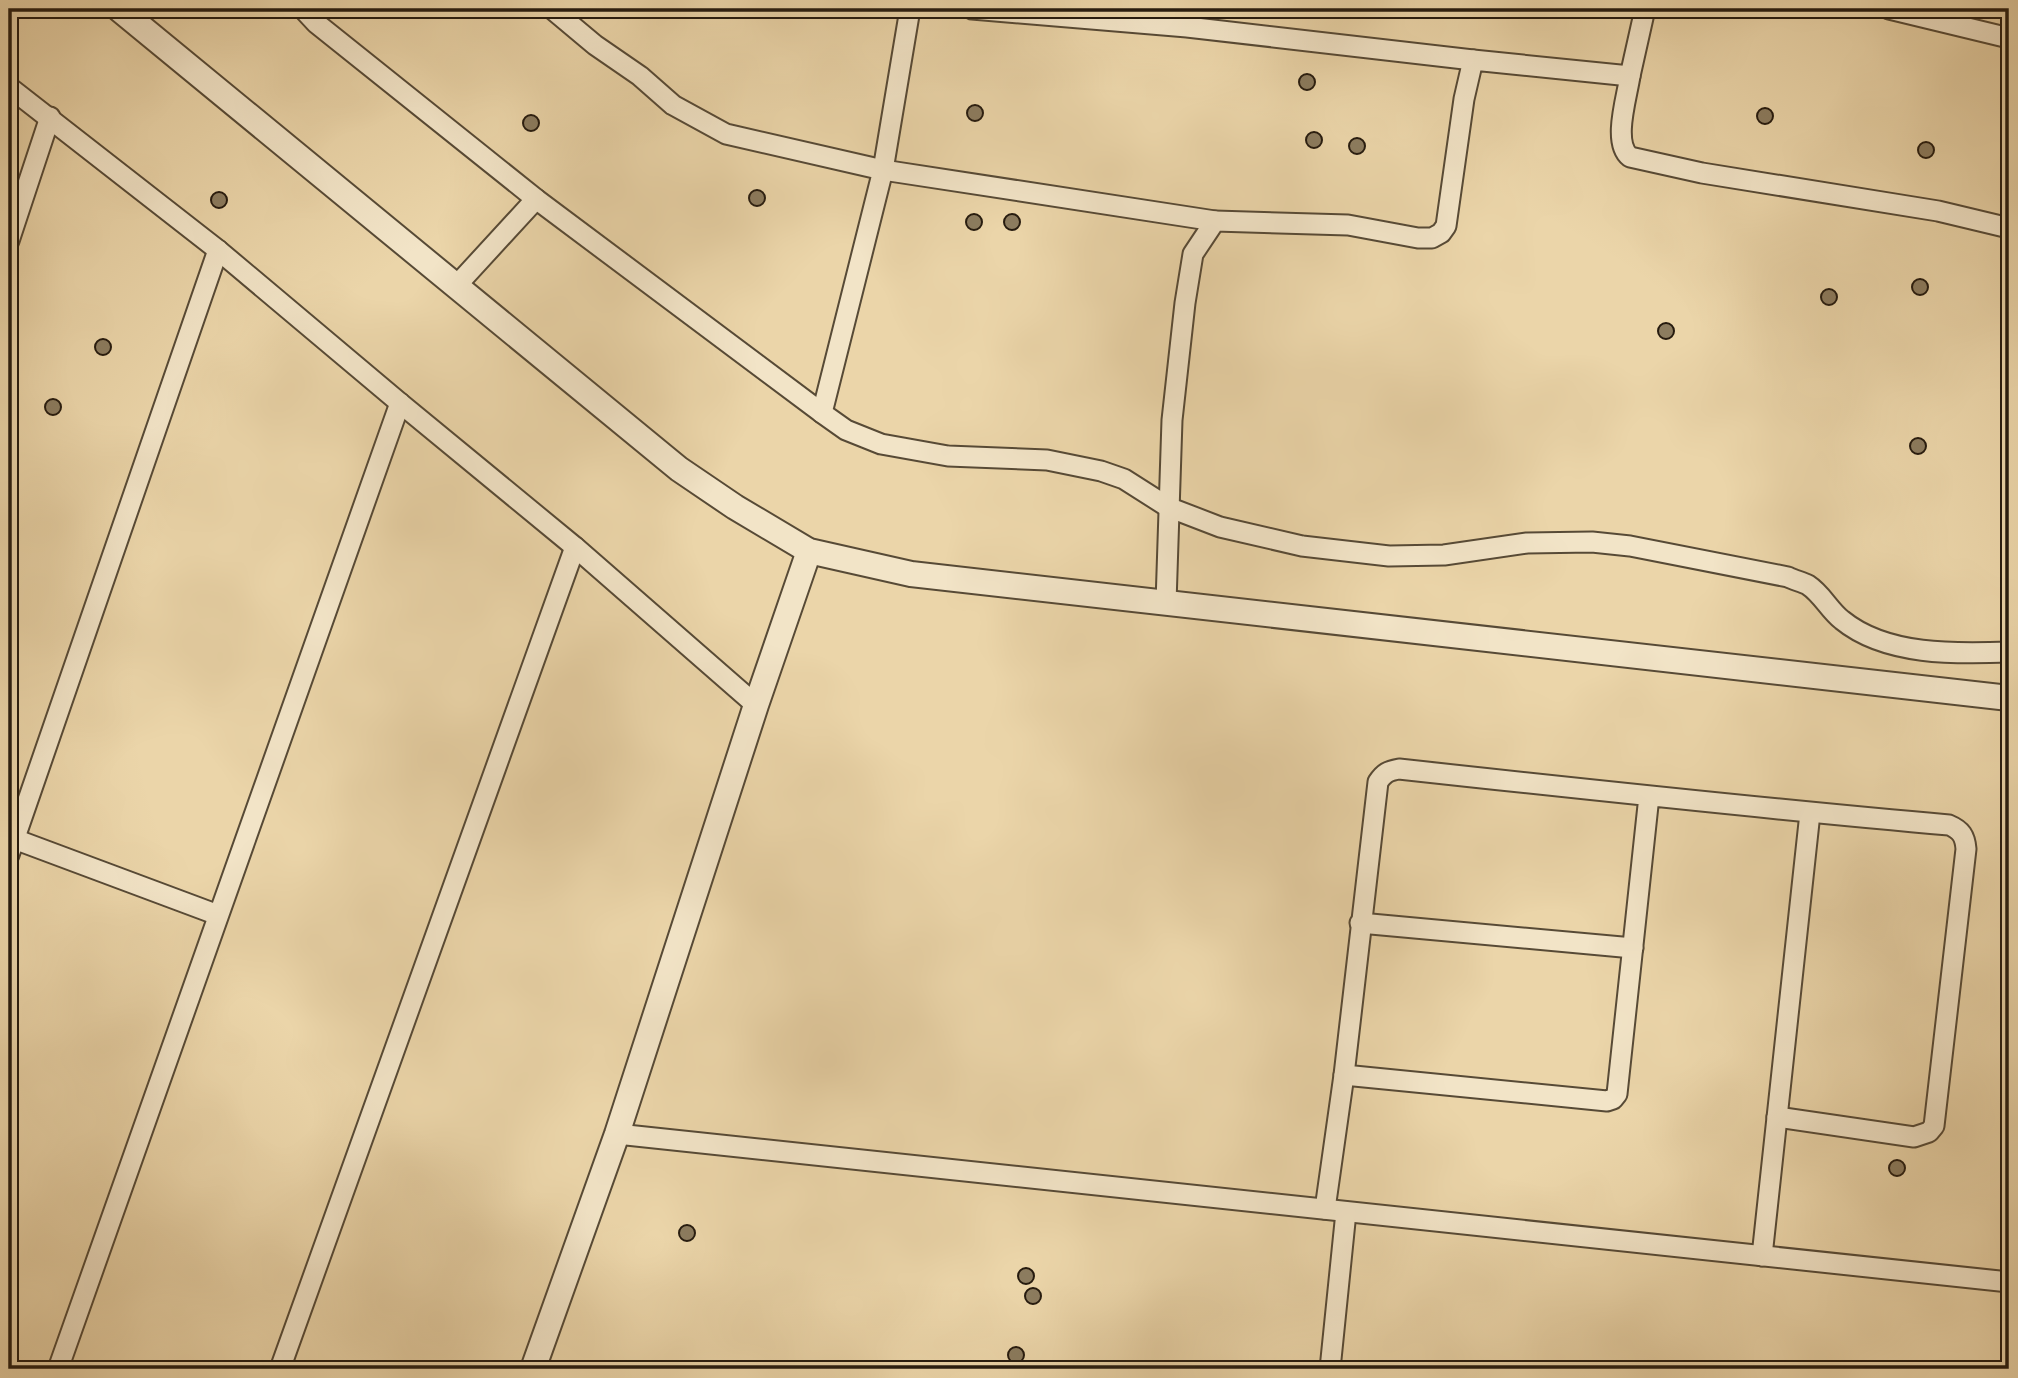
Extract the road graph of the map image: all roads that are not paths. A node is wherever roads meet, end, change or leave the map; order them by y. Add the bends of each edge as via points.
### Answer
1 (119, 9) edge
2 (303, 9) edge
3 (552, 9) edge
4 (910, 9) edge
5 (972, 9) edge
6 (1645, 9) edge
7 (1889, 9) edge
8 (2009, 38) edge
9 (1473, 60) junction
10 (1630, 76) junction
11 (9, 87) edge
12 (50, 117) junction
13 (883, 170) junction
14 (536, 199) junction
15 (1215, 221) junction
16 (2009, 228) edge
17 (9, 241) edge
18 (218, 250) junction
19 (457, 285) junction
20 (400, 403) junction
21 (822, 413) junction
22 (1168, 507) junction
23 (575, 547) junction
24 (809, 551) junction
25 (1166, 603) junction
26 (2009, 653) edge
27 (2009, 698) edge
28 (756, 705) junction
29 (1649, 796) junction
30 (1810, 813) junction
31 (11, 844) edge
32 (218, 915) junction
33 (1360, 923) junction
34 (1633, 948) junction
35 (1344, 1075) junction
36 (1777, 1117) junction
37 (617, 1135) junction
38 (1325, 1209) junction
39 (1346, 1212) junction
40 (1762, 1256) junction
41 (2009, 1282) edge
42 (58, 1369) edge
43 (281, 1369) edge
44 (533, 1369) edge
45 (1330, 1369) edge

1 - 19 street
2 - 14 street
3 - 13 street via 673,105 726,134
4 - 13 street
5 - 9 street via 1187,27
6 - 10 street
7 - 8 street
9 - 10 street
9 - 15 street via 1446,226 1441,233 1418,239 1348,225
10 - 16 street via 1620,139 1630,157 1938,211
11 - 12 street
12 - 17 street
12 - 18 street
13 - 15 street
13 - 21 street
14 - 19 street
14 - 21 street
15 - 22 street via 1193,254 1172,420
18 - 20 street
18 - 31 street
19 - 24 street via 679,468
20 - 23 street
20 - 32 street
21 - 22 street via 846,430 881,444 948,456 1046,460 1101,471 1124,479
22 - 25 street
22 - 26 street via 1220,527 1302,546 1389,556 1444,555 1527,543 1630,546 1788,577 1808,585 1842,621 1904,647 1956,654
23 - 28 street
23 - 43 street
24 - 25 street via 911,574
24 - 28 street
25 - 27 street
28 - 37 street
29 - 30 street
29 - 33 street via 1390,770 1378,782
29 - 34 street
30 - 36 street
30 - 36 street via 1949,825 1962,833 1965,862 1934,1126 1913,1138
31 - 32 street
32 - 42 street
33 - 34 street
33 - 35 street
34 - 35 street via 1613,1099
35 - 38 street
36 - 40 street
37 - 38 street
37 - 44 street
38 - 39 street
39 - 40 street
39 - 45 street
40 - 41 street

